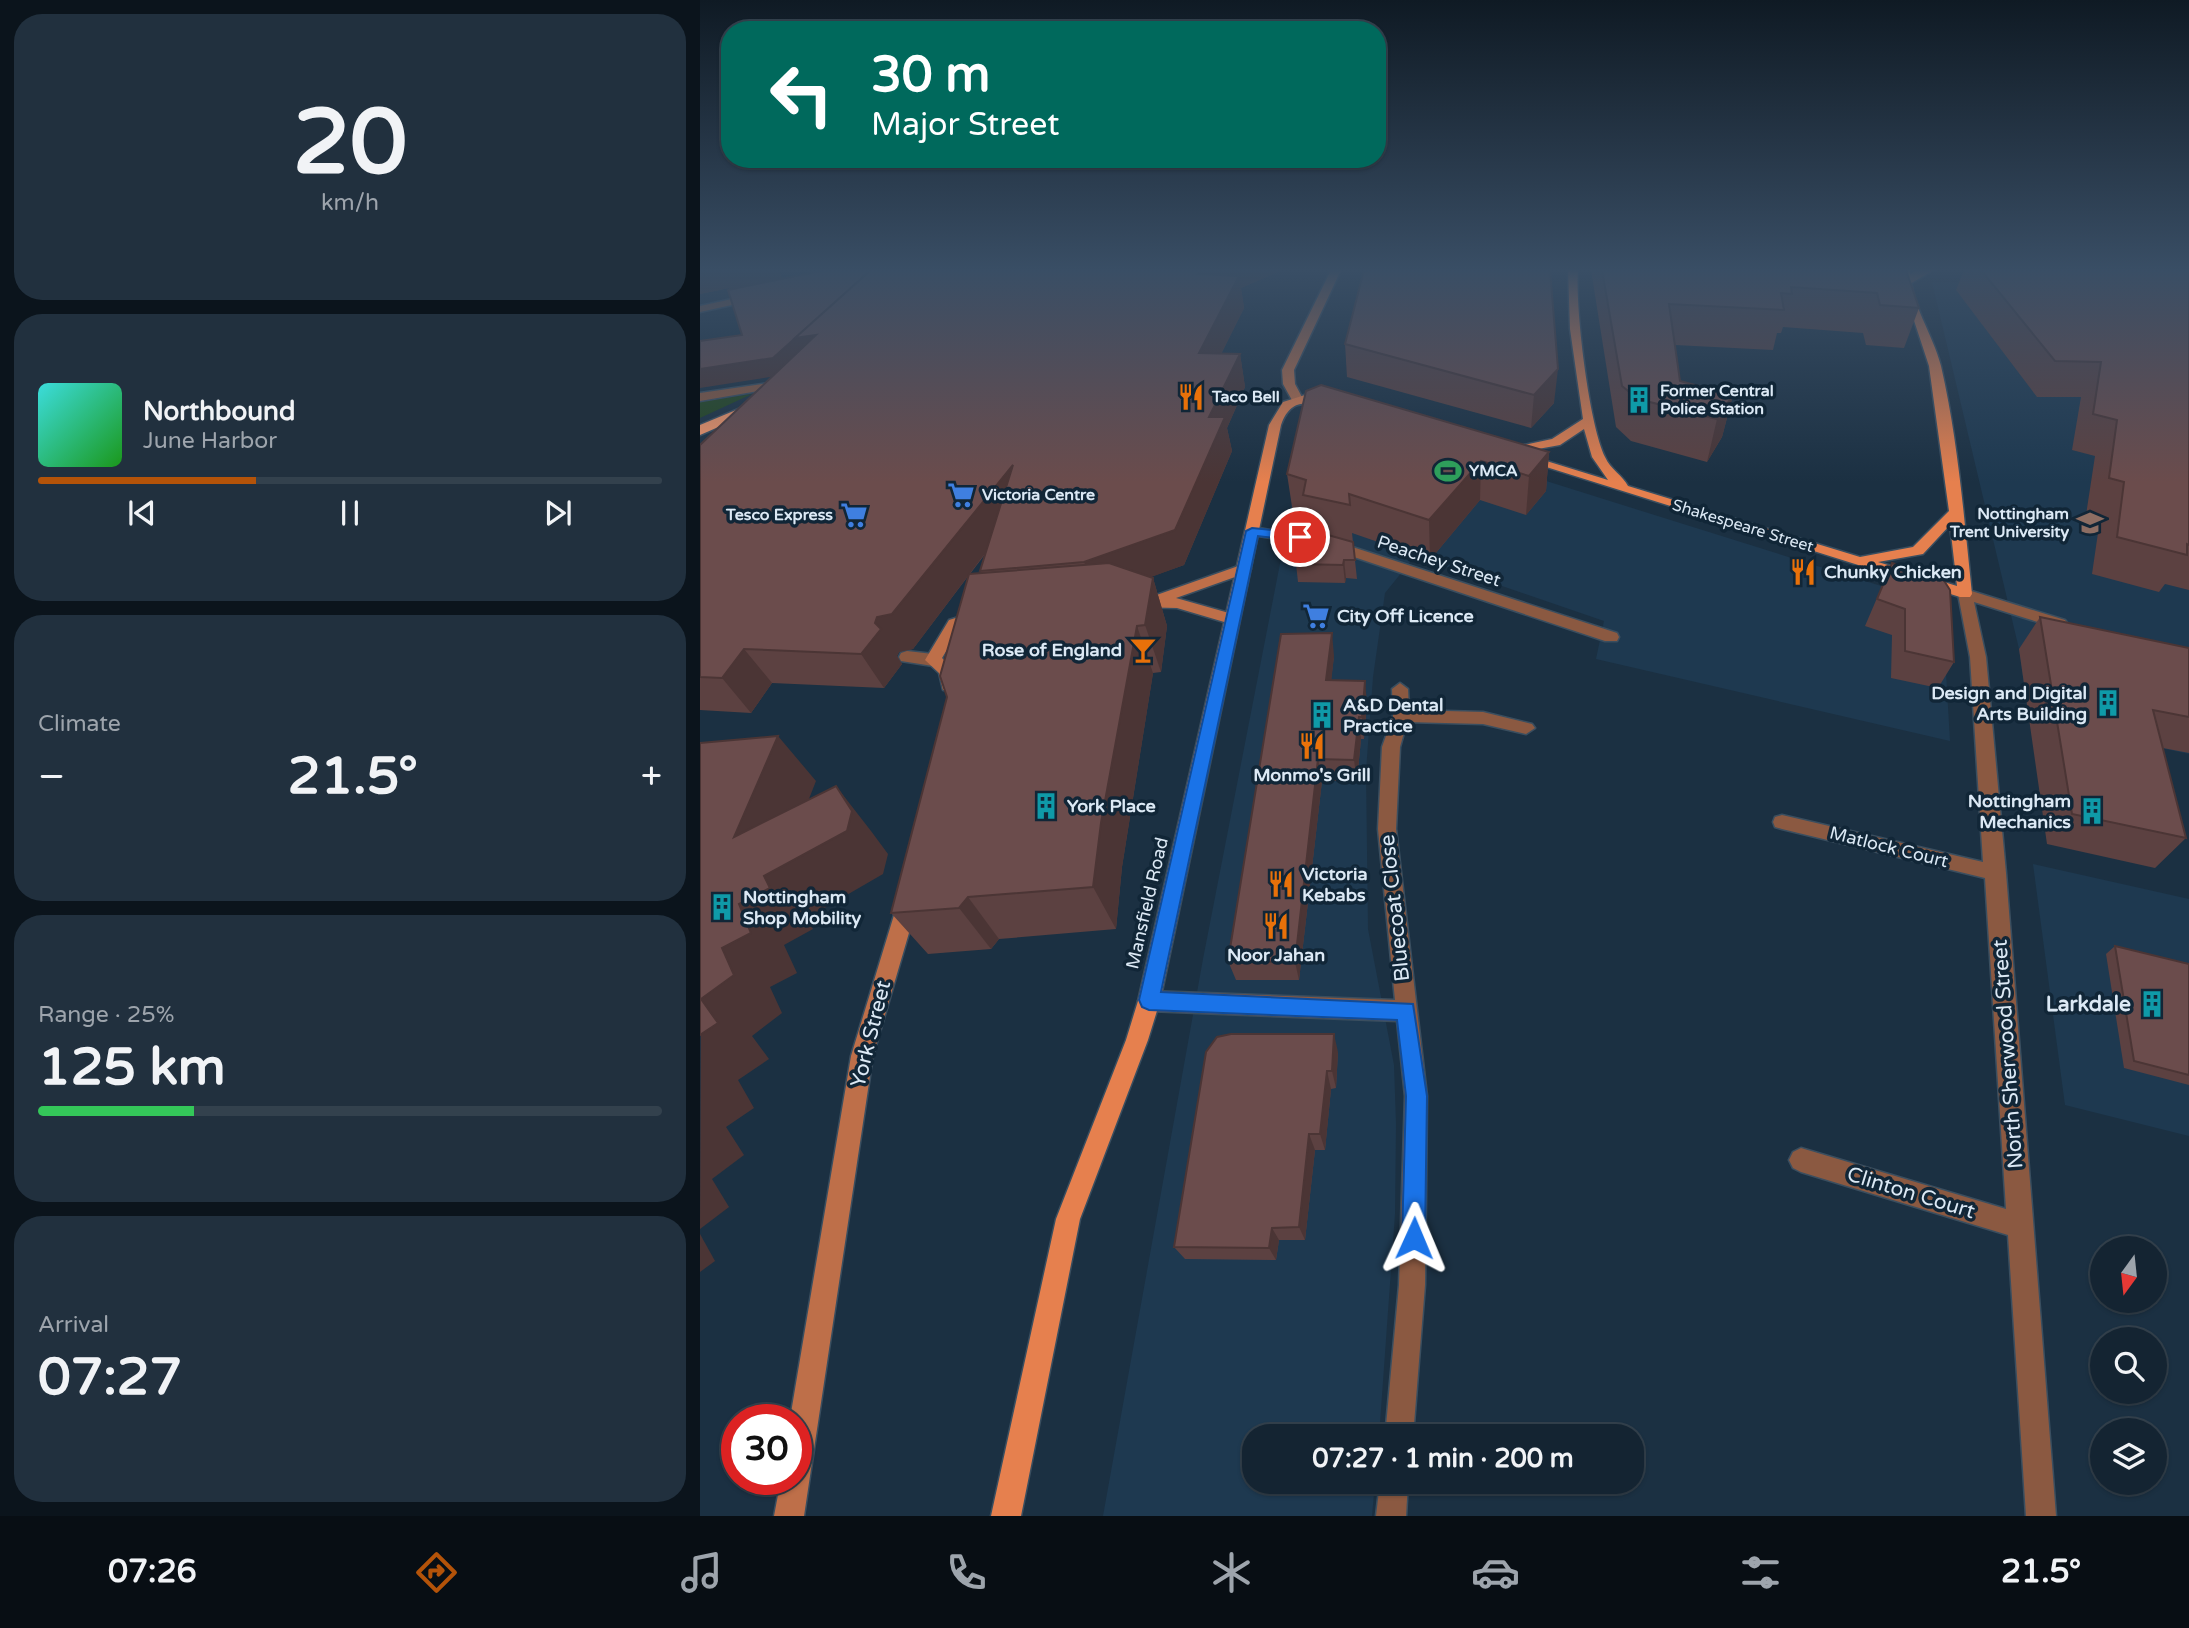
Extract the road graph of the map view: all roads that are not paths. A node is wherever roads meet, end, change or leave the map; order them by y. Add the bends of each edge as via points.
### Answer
1 (1302, 341) edge
2 (1580, 341) edge
3 (1928, 341) edge
4 (798, 373) edge
5 (786, 384) junction
6 (700, 397) edge
7 (1297, 398) junction
8 (1343, 402) edge
9 (1587, 422) junction
10 (700, 431) edge
11 (1630, 491) junction
12 (1956, 511) junction
13 (1252, 531) junction
14 (1858, 561) junction
15 (1244, 569) junction
16 (1965, 594) junction
17 (1155, 600) junction
18 (1117, 603) edge
19 (988, 614) edge
20 (1231, 619) junction
21 (2070, 627) edge
22 (1612, 637) dead end
23 (1400, 689) dead end
24 (949, 702) edge
25 (1401, 716) junction
26 (1526, 728) dead end
27 (1782, 822) dead end
28 (1996, 873) junction
29 (914, 885) edge
30 (1149, 1000) junction
31 (1406, 1011) junction
32 (1801, 1160) dead end
33 (2020, 1226) junction
34 (807, 1404) edge
35 (1400, 1424) edge
36 (1393, 1494) edge
37 (792, 1495) edge
38 (789, 1516) edge
39 (1006, 1516) edge
40 (1391, 1516) edge
41 (2041, 1516) edge

1 - 7 street via 1288,370
2 - 9 main road
3 - 12 main road
4 - 5 highway
5 - 6 street
5 - 10 highway via 729,421
7 - 8 main road
7 - 13 main road, Mansfield Road via 1278,415
9 - 11 main road via 1609,476
9 - 11 main road, Shakespeare Street via 1543,447 1503,452
11 - 14 main road, Shakespeare Street
12 - 14 main road via 1918,551
12 - 16 main road
13 - 15 main road, Mansfield Road
13 - 22 street, Peachey Street via 1326,543
14 - 16 main road, Shakespeare Street
15 - 17 street
15 - 20 main road, Mansfield Road
16 - 21 street, Shakespeare Street
16 - 28 street, North Sherwood Street via 1978,657
17 - 18 street
17 - 20 street
19 - 24 street via 954,624 920,655 944,666
20 - 30 main road, Mansfield Road
23 - 25 street, Bluecoat Close
25 - 26 street via 1483,718
25 - 31 street, Bluecoat Close via 1391,747 1387,829
27 - 28 street, Matlock Court
28 - 33 street, North Sherwood Street
29 - 34 street, York Street via 862,1056
30 - 31 street
30 - 39 main road, Mansfield Road via 1068,1219
31 - 35 street, Bluecoat Close via 1416,1096 1412,1285
32 - 33 street, Clinton Court
33 - 41 street, North Sherwood Street
36 - 40 street
37 - 38 street

